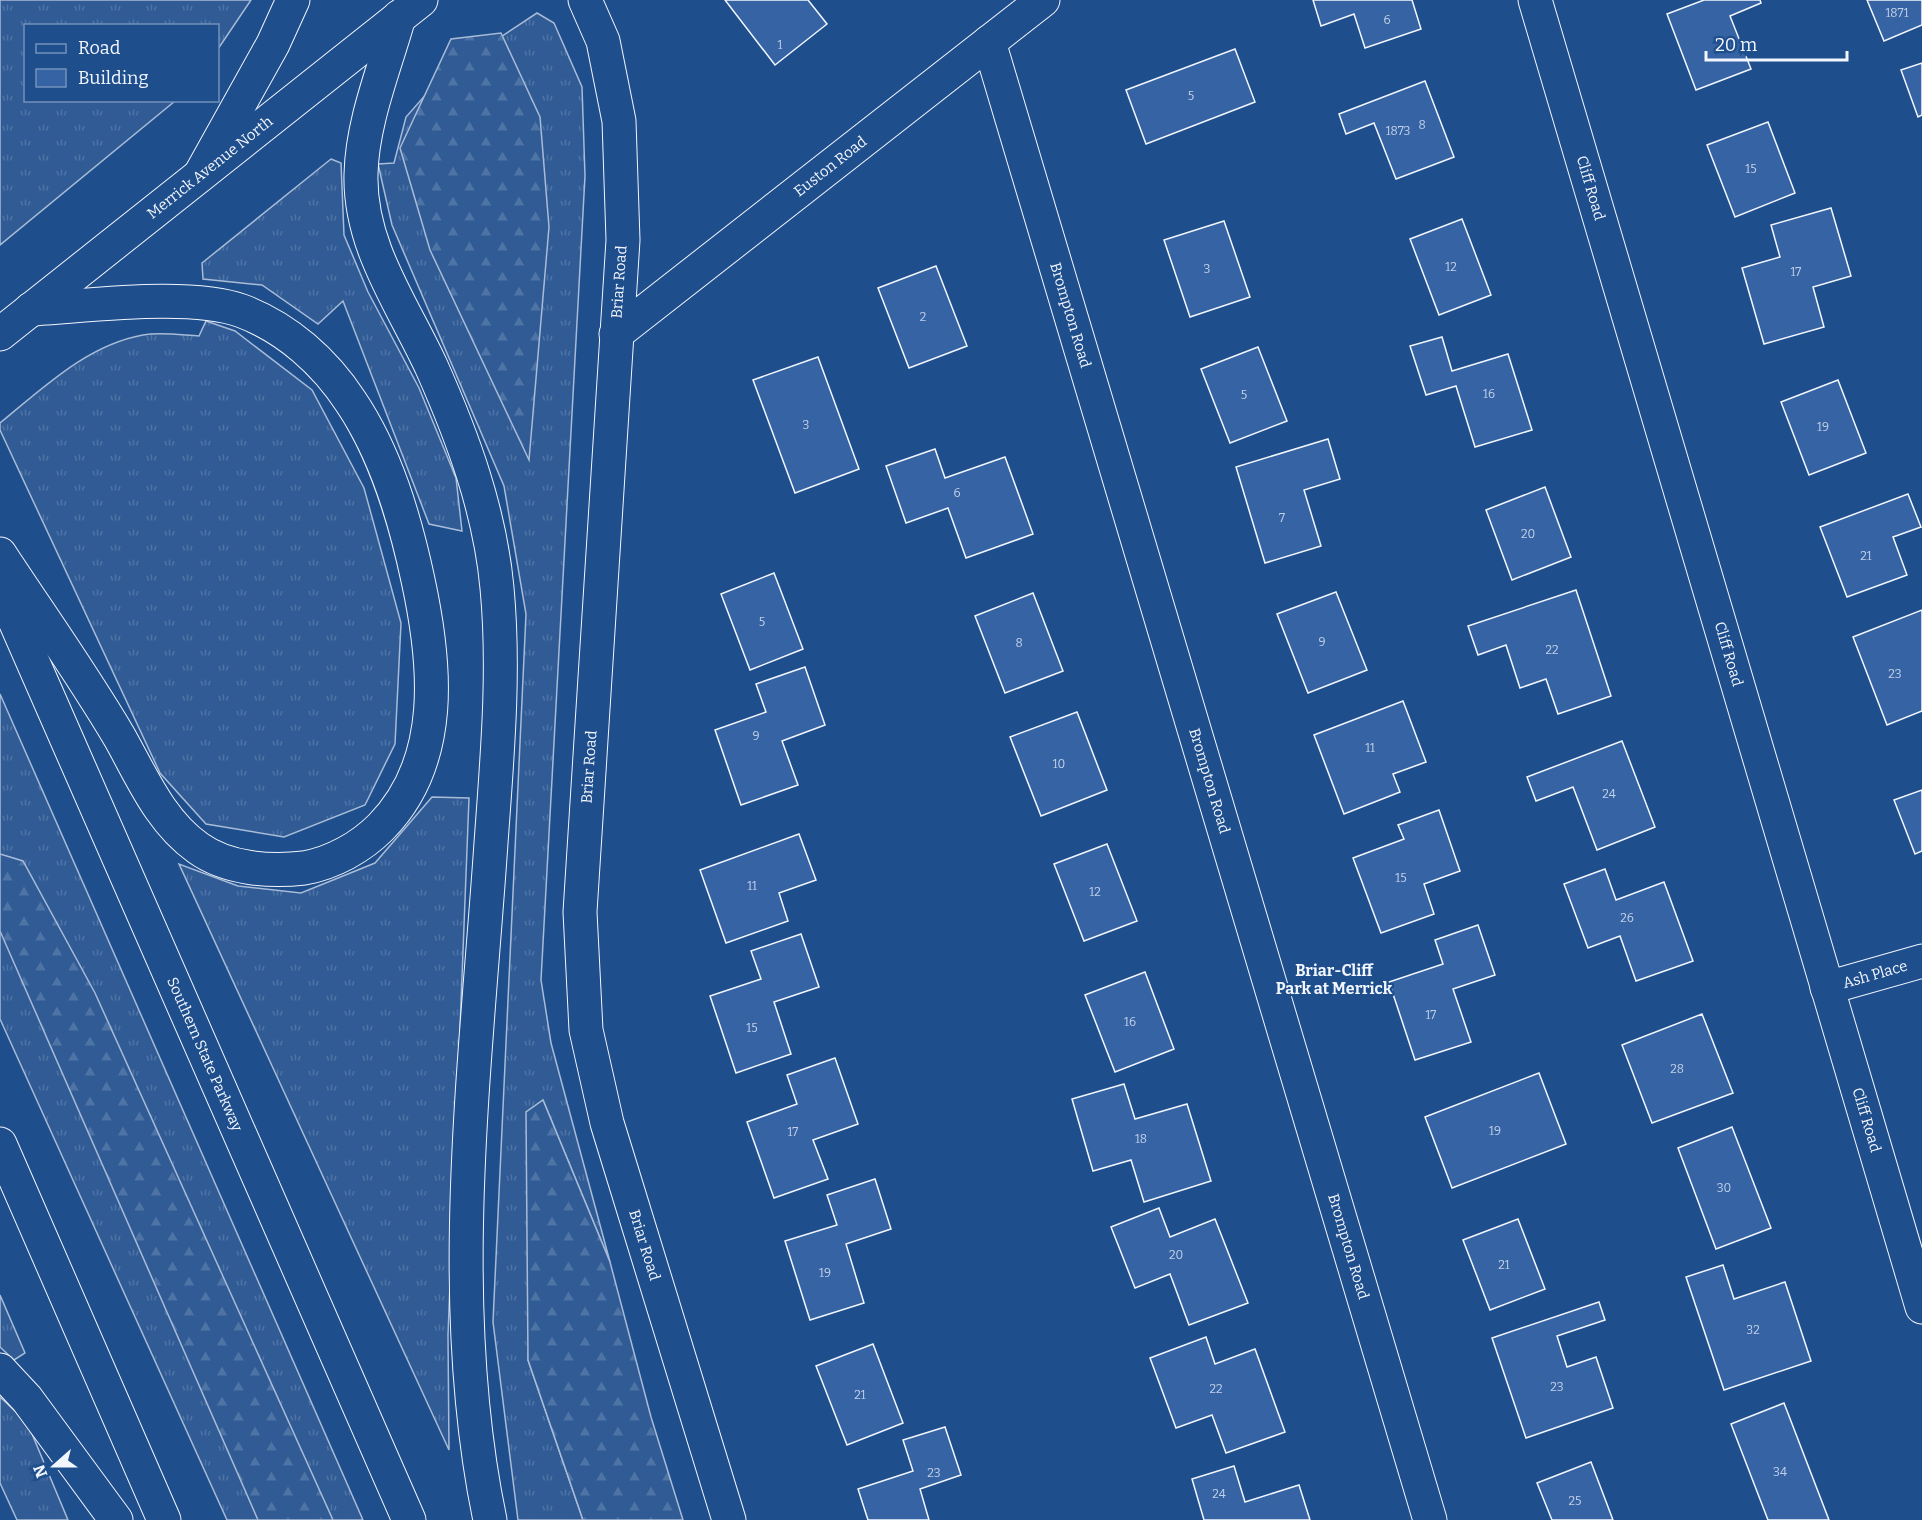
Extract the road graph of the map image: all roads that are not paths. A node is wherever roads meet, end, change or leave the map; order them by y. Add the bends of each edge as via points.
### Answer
1 (293, 0) edge
2 (585, 0) edge
3 (1043, 0) edge
4 (1535, 0) edge
5 (410, 9) edge
6 (989, 42) junction
7 (200, 175) junction
8 (31, 309) junction
9 (0, 334) edge
10 (616, 334) junction
11 (0, 554) edge
12 (0, 587) edge
13 (1922, 961) edge
14 (1827, 988) junction
15 (0, 1144) edge
16 (1922, 1308) edge
17 (0, 1370) edge
18 (116, 1520) edge
19 (164, 1520) edge
20 (409, 1520) edge
21 (490, 1520) edge
22 (729, 1520) edge
23 (1430, 1520) edge

1 - 7 main road
2 - 10 main road, Briar Road via 603,41 620,121 622,240
3 - 6 main road, Euston Road
4 - 14 main road, Cliff Road
5 - 7 main road, Merrick Avenue North
5 - 21 main road via 364,149 360,174 366,229 470,460 492,546 497,589 497,755 466,1251 470,1386
6 - 10 main road, Euston Road
6 - 23 main road, Brompton Road
7 - 8 main road, Merrick Avenue North
8 - 9 main road, Merrick Avenue North
8 - 11 main road via 167,302 220,304 287,335 331,375 367,430 398,502 428,622 433,690 430,726 415,778 402,802 369,840 309,867 262,869 202,851 186,839 150,794 120,738
10 - 22 main road, Briar Road via 580,912 584,1009 607,1123
12 - 20 main road, Southern State Parkway
13 - 14 main road, Ash Place
14 - 16 main road, Cliff Road
15 - 19 main road
17 - 18 main road via 27,1399

